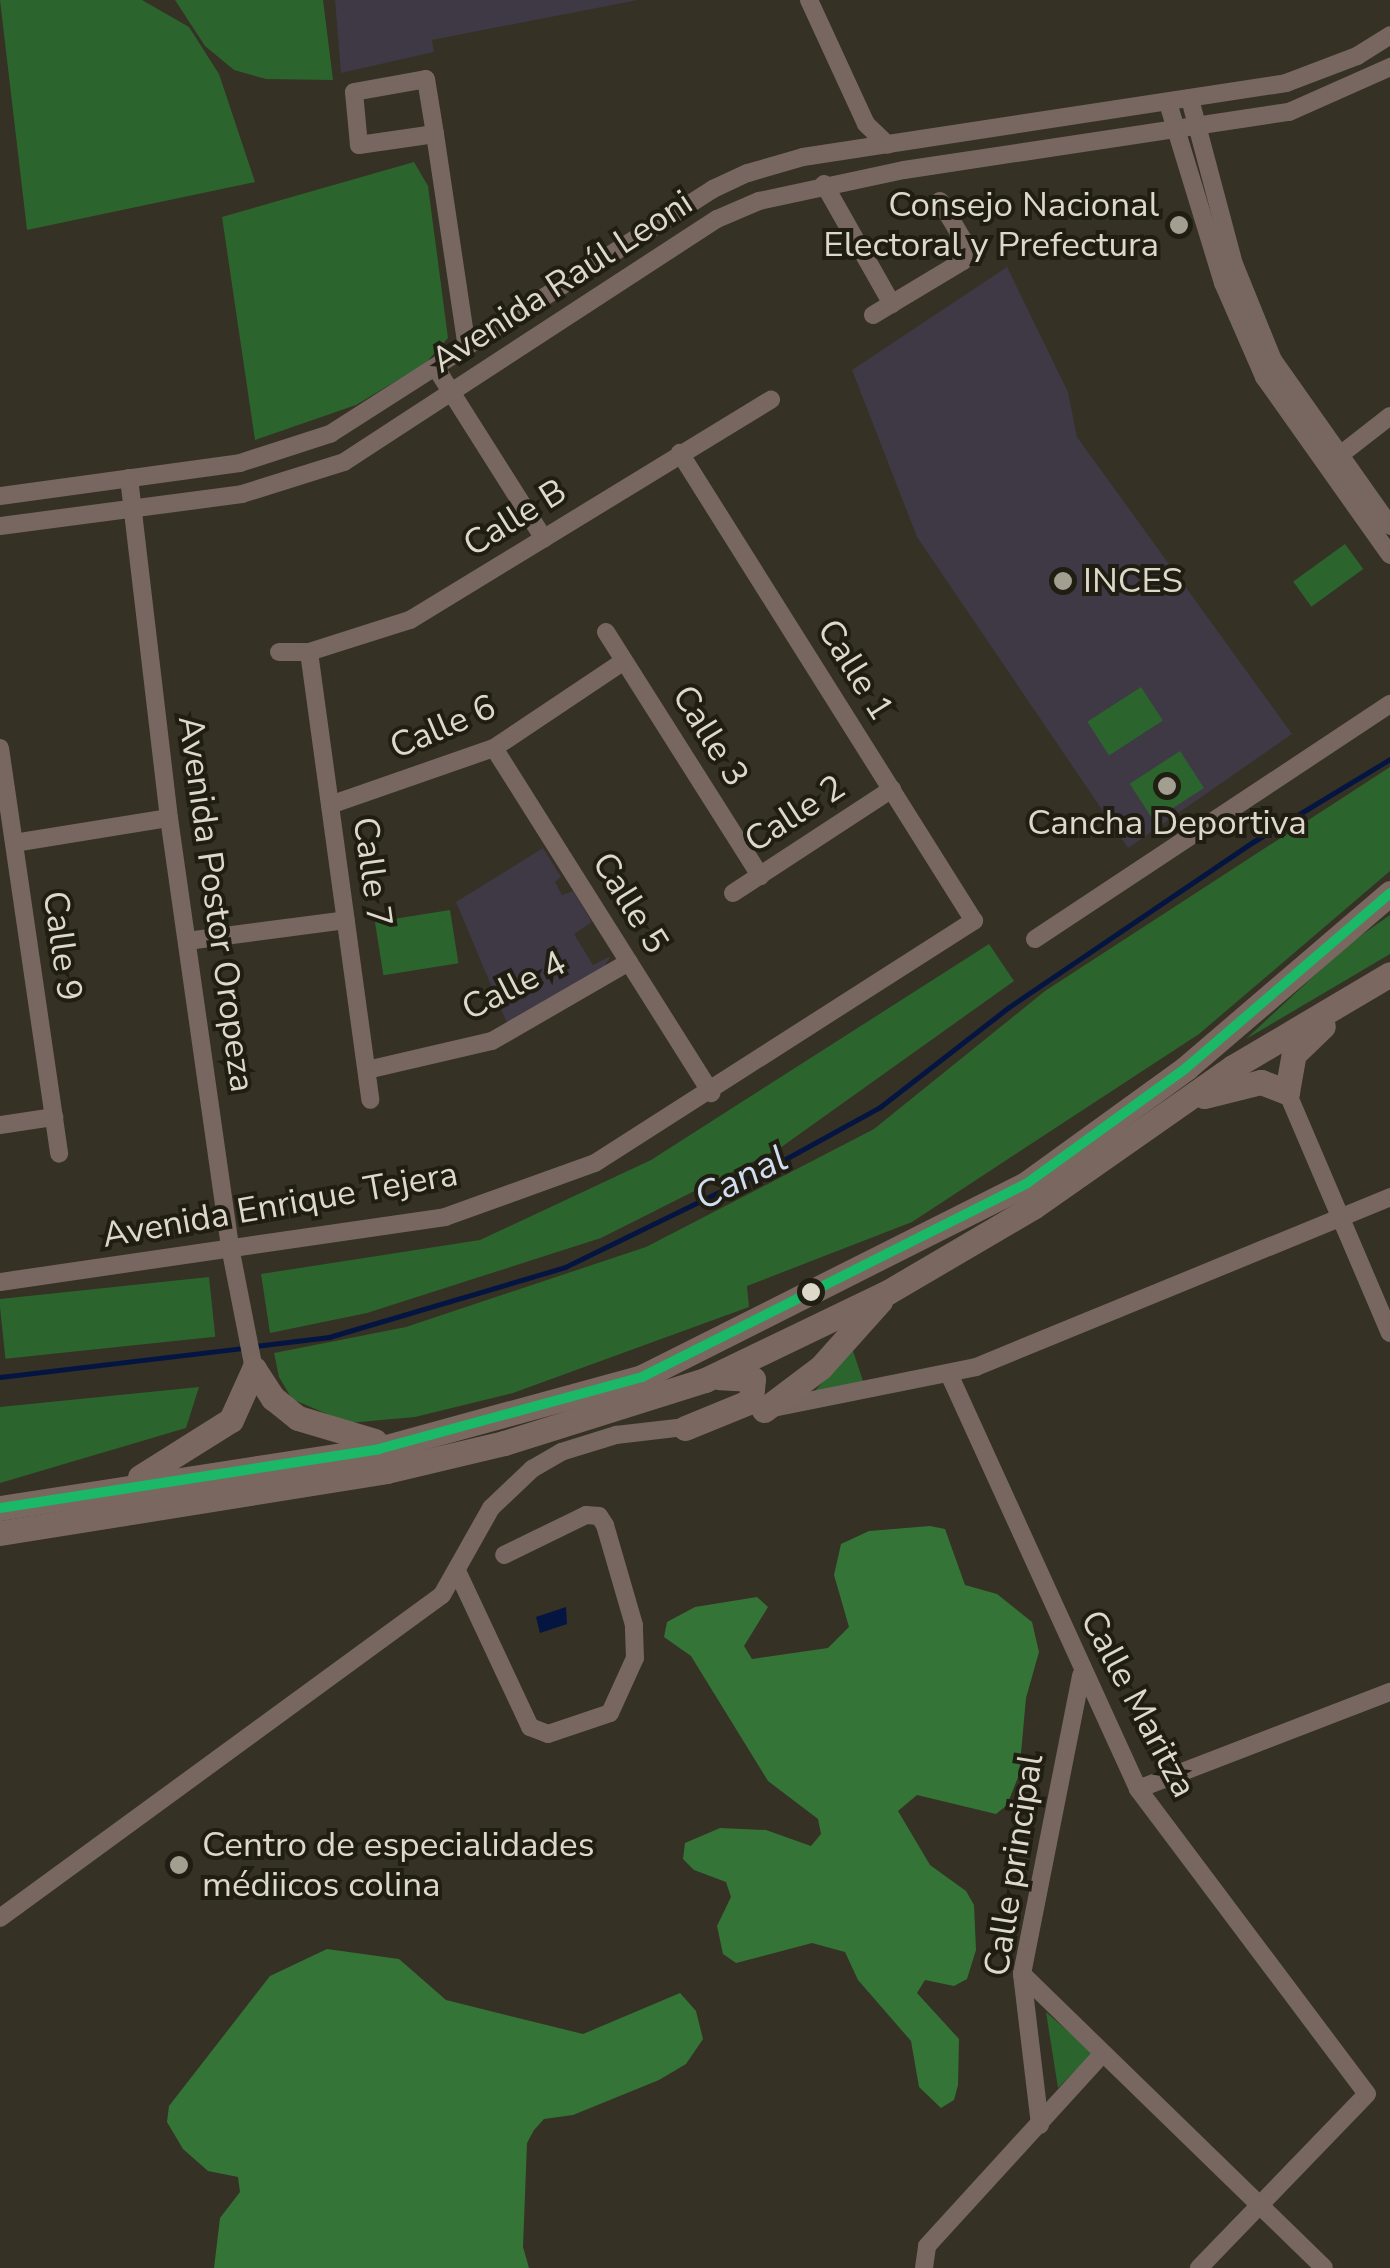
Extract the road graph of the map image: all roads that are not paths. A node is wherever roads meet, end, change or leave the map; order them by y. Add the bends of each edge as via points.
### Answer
1 (809, 0) edge
2 (1390, 35) edge
3 (1390, 66) edge
4 (1190, 99) junction
5 (1168, 103) junction
6 (1196, 129) junction
7 (1175, 132) junction
8 (435, 134) junction
9 (888, 146) junction
10 (824, 184) junction
11 (703, 196) junction
12 (940, 202) dead end
13 (717, 219) junction
14 (892, 304) junction
15 (874, 315) dead end
16 (467, 348) junction
17 (436, 368) junction
18 (452, 392) junction
19 (771, 400) dead end
20 (1390, 416) edge
21 (680, 454) junction
22 (1333, 461) junction
23 (129, 478) junction
24 (0, 496) edge
25 (133, 505) junction
26 (0, 526) edge
27 (1390, 526) edge
28 (544, 539) junction
29 (1390, 554) edge
30 (606, 632) dead end
31 (279, 652) dead end
32 (309, 652) junction
33 (624, 661) junction
34 (1390, 704) edge
35 (0, 748) edge
36 (494, 748) junction
37 (892, 790) junction
38 (330, 805) junction
39 (169, 818) junction
40 (14, 843) junction
41 (760, 876) junction
42 (732, 893) dead end
43 (1390, 893) edge
44 (346, 920) junction
45 (974, 921) joint
46 (1035, 939) dead end
47 (186, 941) junction
48 (629, 962) junction
49 (1390, 974) edge
50 (1332, 1013) junction
51 (366, 1070) junction
52 (1287, 1092) junction
53 (711, 1093) junction
54 (370, 1100) dead end
55 (1180, 1105) junction
56 (54, 1117) junction
57 (0, 1125) edge
58 (59, 1154) dead end
59 (1390, 1197) edge
60 (1341, 1218) junction
61 (231, 1252) junction
62 (0, 1282) edge
63 (888, 1292) junction
64 (1390, 1334) edge
65 (254, 1368) junction
66 (949, 1374) junction
67 (705, 1380) junction
68 (764, 1410) junction
69 (684, 1428) junction
70 (414, 1440) junction
71 (117, 1489) junction
72 (0, 1508) edge
73 (0, 1533) edge
74 (504, 1556) dead end
75 (458, 1573) junction
76 (1081, 1676) junction
77 (1390, 1692) edge
78 (1138, 1789) junction
79 (0, 1918) edge
80 (1022, 1974) junction
81 (1103, 2053) junction
82 (1040, 2125) junction
83 (1262, 2207) junction
84 (924, 2268) edge
85 (1199, 2268) edge
86 (1324, 2268) edge

1 - 9 street via 866,124
2 - 4 street, Avenida Raúl Leoni via 1358,56 1286,83
3 - 6 street, Avenida Raúl Leoni via 1290,112
4 - 5 street, Avenida Raúl Leoni
4 - 6 street
5 - 7 street
5 - 9 street, Avenida Raúl Leoni
6 - 7 street, Avenida Raúl Leoni
6 - 22 street via 1234,264 1273,360
7 - 10 street, Avenida Raúl Leoni
7 - 22 street via 1223,284 1264,377
8 - 8 street via 426,79 354,92 358,145
8 - 16 street
9 - 11 street, Avenida Raúl Leoni via 802,158
10 - 13 street, Avenida Raúl Leoni
10 - 14 street
11 - 13 street
11 - 16 street, Avenida Raúl Leoni
12 - 14 street via 964,243 963,261
13 - 18 street, Avenida Raúl Leoni
14 - 15 street
16 - 17 street, Avenida Raúl Leoni
17 - 18 street
17 - 23 street, Avenida Raúl Leoni via 330,434 240,462
18 - 25 street, Avenida Raúl Leoni via 344,462 242,494
18 - 28 street
19 - 21 street, Calle B
20 - 22 street
21 - 28 street, Calle B
21 - 37 street, Calle 1
22 - 27 street
22 - 29 street
23 - 24 street, Avenida Raúl Leoni
23 - 25 street, Avenida Postor Oropeza
25 - 26 street, Avenida Raúl Leoni
25 - 39 street, Avenida Postor Oropeza
28 - 32 street, Calle B via 410,620
30 - 33 street, Calle 3
31 - 32 street, Calle B
32 - 38 street, Calle 7
33 - 36 street, Calle 6
33 - 41 street, Calle 3
34 - 46 street
35 - 40 street, Calle 9
36 - 38 street, Calle 6
36 - 48 street, Calle 5
37 - 41 street, Calle 2
37 - 45 street, Calle 1
38 - 44 street, Calle 7
39 - 40 street
39 - 47 street, Avenida Postor Oropeza
40 - 56 street, Calle 9
41 - 42 street, Calle 2
43 - 70 main road via 1136,1108 962,1220 642,1377
44 - 47 street
44 - 51 street, Calle 7
45 - 53 street, Avenida Enrique Tejera
47 - 61 street, Avenida Postor Oropeza
48 - 51 street, Calle 4 via 492,1041
48 - 53 street, Calle 5
49 - 50 main road
50 - 52 main road via 1294,1054
50 - 55 main road via 1261,1050
51 - 54 street, Calle 7
52 - 55 main road via 1262,1082
52 - 60 street
53 - 61 street, Avenida Enrique Tejera via 595,1163 445,1217
55 - 63 main road via 1034,1206
56 - 57 street
56 - 58 street, Calle 9
59 - 60 street
60 - 64 street
60 - 66 street
61 - 62 street, Avenida Enrique Tejera
61 - 65 street, Avenida Postor Oropeza
63 - 67 main road
63 - 68 main road via 821,1367
65 - 70 main road via 273,1398 325,1431 357,1440
65 - 71 main road via 243,1401 217,1433
66 - 68 street
66 - 76 street, Calle Maritza
67 - 69 main road via 746,1375 754,1395 743,1408
67 - 73 main road via 386,1472
68 - 69 street
69 - 75 street via 616,1435 532,1469 492,1508
70 - 71 main road
71 - 72 main road
74 - 75 street via 586,1515 605,1525 634,1625 636,1658 610,1713 548,1734 530,1727
75 - 79 street via 442,1595 380,1644
76 - 78 street, Calle Maritza
76 - 80 street, Calle principal
77 - 78 street
78 - 83 street, Calle Maritza via 1367,2094
80 - 81 street
80 - 82 street, Calle principal
81 - 82 street
81 - 83 street
82 - 84 street via 927,2246
83 - 85 street
83 - 86 street

